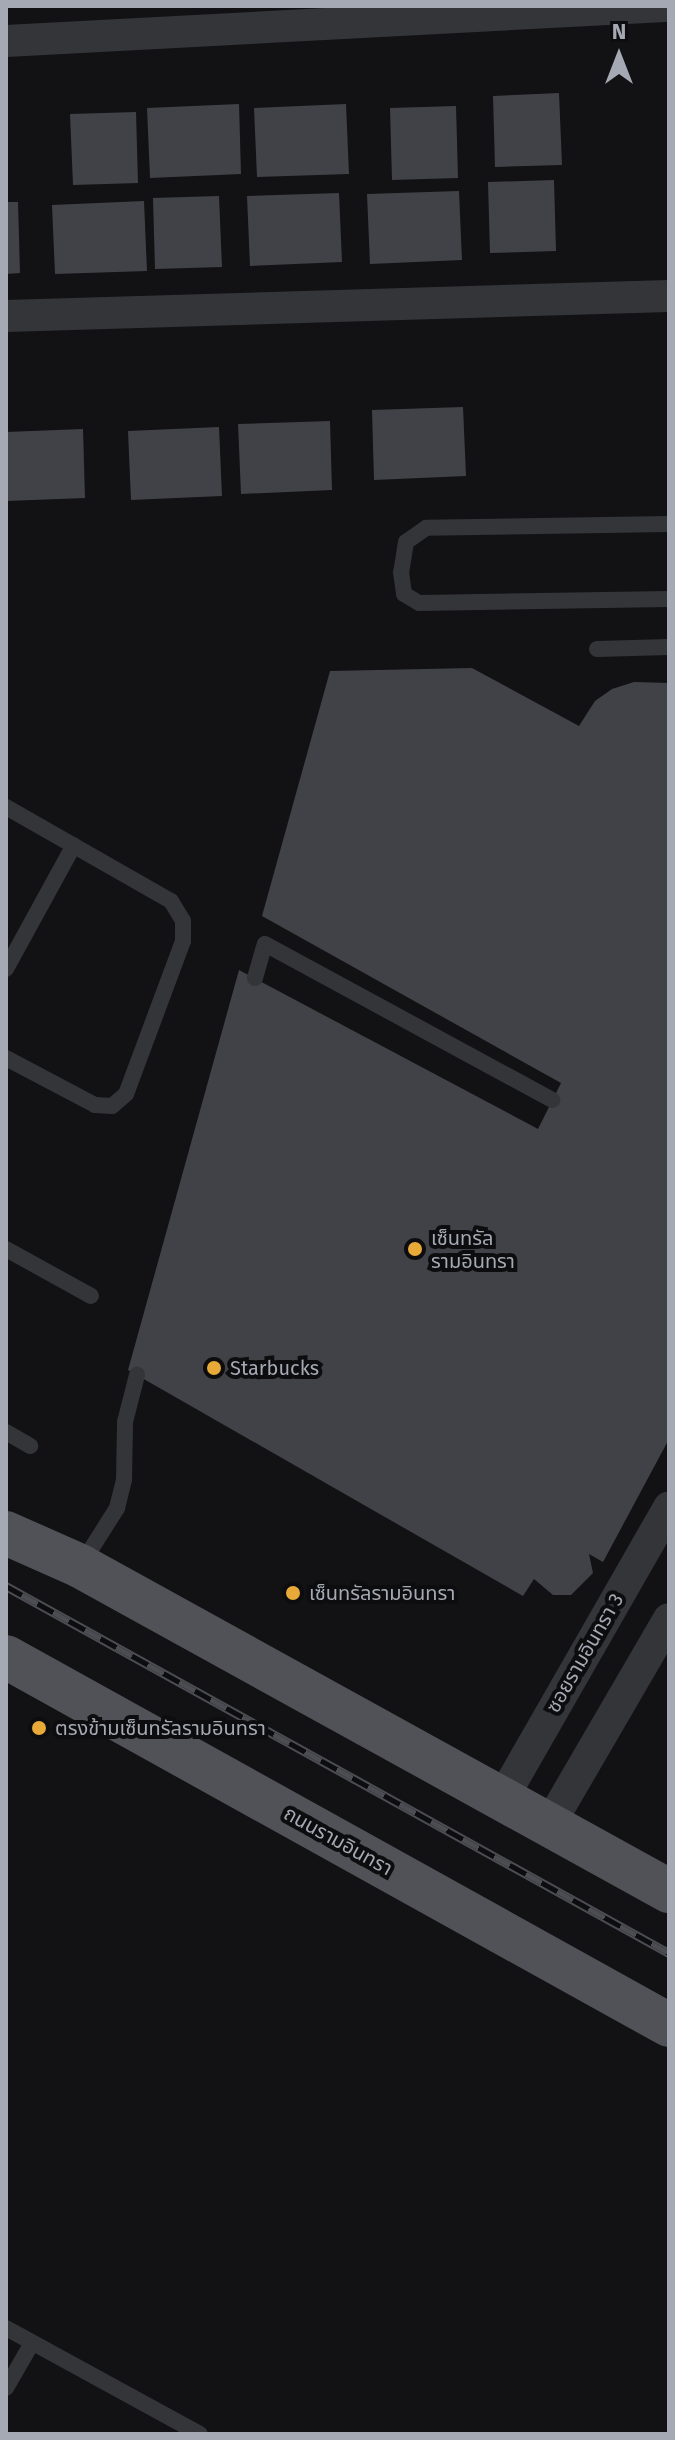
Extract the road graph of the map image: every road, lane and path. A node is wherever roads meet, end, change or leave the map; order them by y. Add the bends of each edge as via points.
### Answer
1 (665, 6) edge
2 (6, 41) edge
3 (669, 296) edge
4 (6, 316) edge
5 (669, 524) edge
6 (669, 599) edge
7 (669, 647) edge
8 (597, 649) dead end
9 (6, 807) edge
10 (74, 845) junction
11 (6, 969) edge
12 (255, 978) dead end
13 (6, 1058) edge
14 (552, 1100) dead end
15 (6, 1249) edge
16 (91, 1296) dead end
17 (137, 1375) dead end
18 (6, 1432) edge
19 (30, 1446) dead end
20 (669, 1507) edge
21 (6, 1524) edge
22 (6, 1533) edge
23 (66, 1559) junction
24 (669, 1619) edge
25 (6, 1657) edge
26 (502, 1799) junction
27 (549, 1825) junction
28 (669, 1891) edge
29 (669, 2025) edge
30 (6, 2328) edge
31 (32, 2343) junction
32 (6, 2388) edge
33 (200, 2434) edge

1 - 2 street
3 - 4 street
5 - 6 lane via 426,528 406,542 401,572 404,594 419,603
7 - 8 lane
9 - 10 lane
10 - 11 lane
10 - 13 lane via 171,901 183,921 183,941 126,1094 112,1106 95,1105
12 - 14 lane via 265,944
15 - 16 lane
17 - 23 lane via 125,1422 124,1480 117,1508
18 - 19 lane
20 - 26 street, ซอยรามอินทรา 3
21 - 23 main road
22 - 23 main road
23 - 26 main road
24 - 27 street
25 - 29 main road, ถนนรามอินทรา
26 - 27 main road
27 - 28 main road
30 - 31 lane
31 - 32 lane
31 - 33 lane

